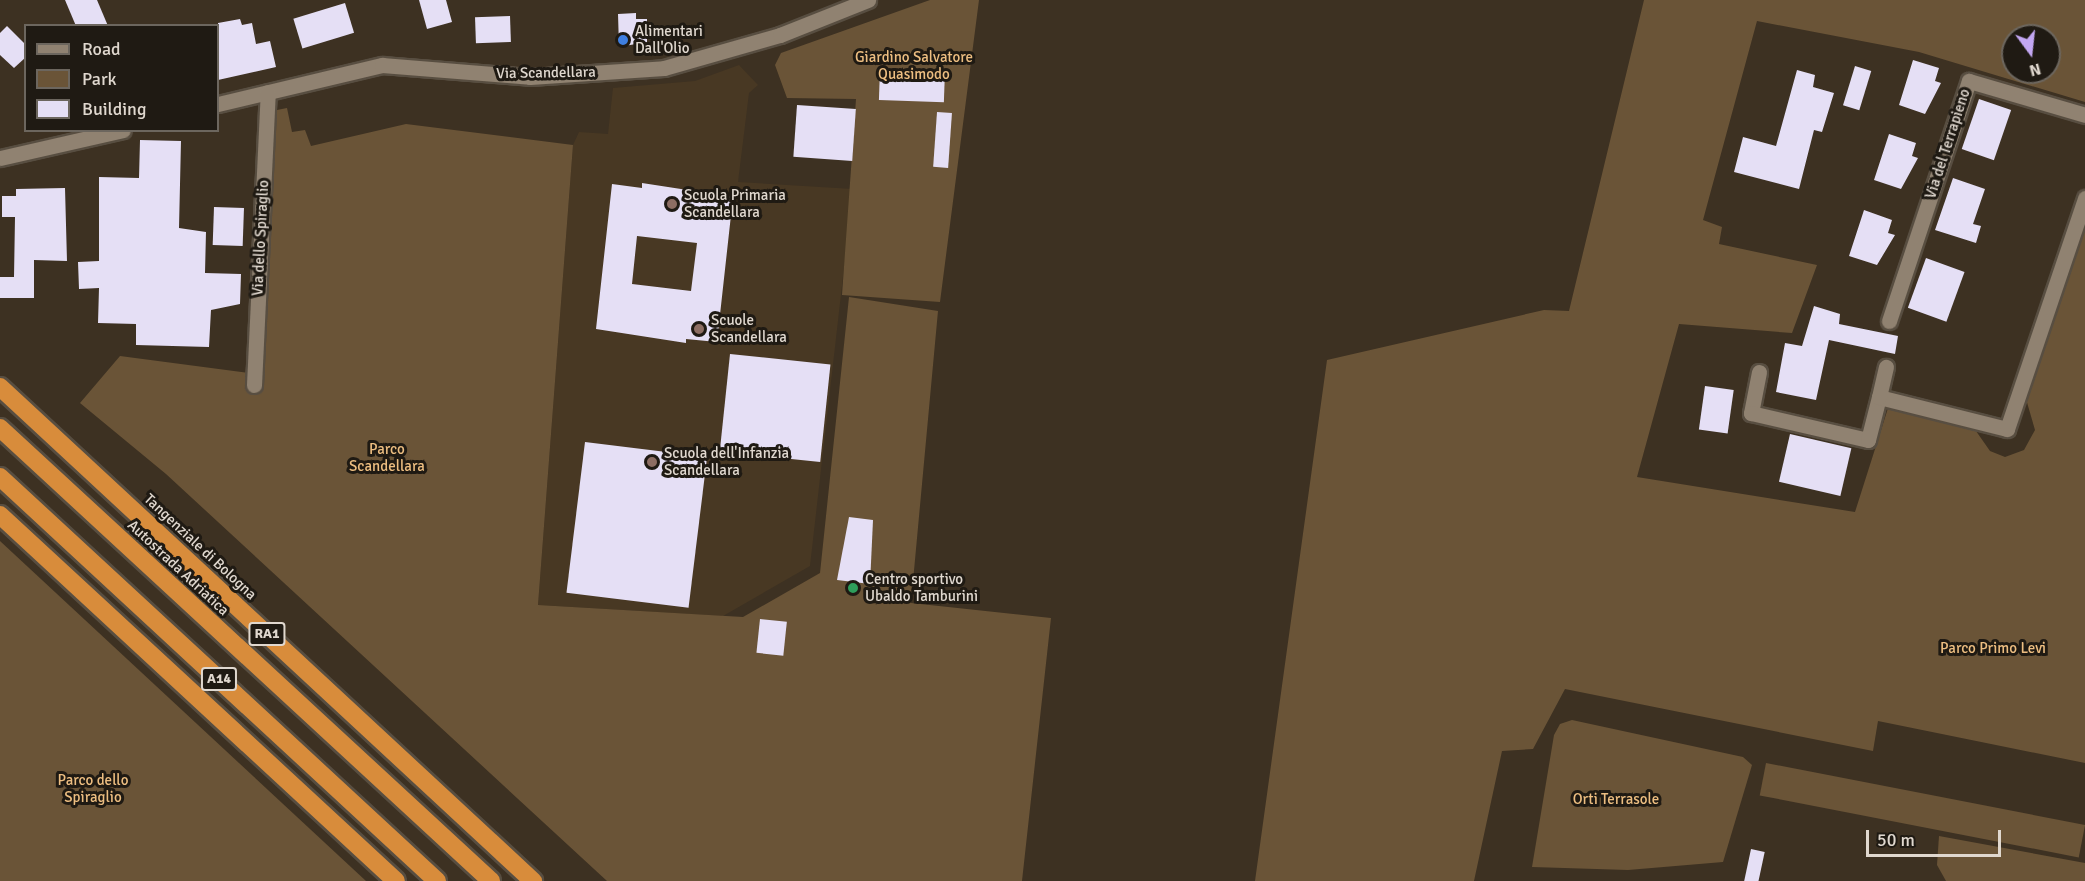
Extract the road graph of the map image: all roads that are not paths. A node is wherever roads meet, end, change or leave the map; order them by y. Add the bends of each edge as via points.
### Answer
1 (868, 0) edge
2 (268, 92) junction
3 (219, 104) edge
4 (2085, 115) edge
5 (114, 132) edge
6 (0, 158) edge
7 (2085, 198) edge
8 (1889, 321) dead end
9 (1886, 367) dead end
10 (1759, 372) dead end
11 (254, 385) dead end
12 (0, 387) edge
13 (1879, 397) junction
14 (0, 428) edge
15 (0, 477) edge
16 (0, 515) edge
17 (396, 881) edge
18 (437, 881) edge
19 (491, 881) edge
20 (533, 881) edge

1 - 2 street, Via Scandellara via 762,41 664,68 530,77 382,65
2 - 3 street, Via Scandellara
2 - 11 street, Via dello Spiraglio
4 - 8 street, Via del Terrapieno via 1969,81
5 - 6 street
7 - 13 street via 2007,429
9 - 13 street
10 - 13 street via 1751,413 1868,440
12 - 20 highway, Tangenziale di Bologna / RA1
14 - 19 highway, Autostrada Adriatica / A14
15 - 18 highway, A14
16 - 17 highway

